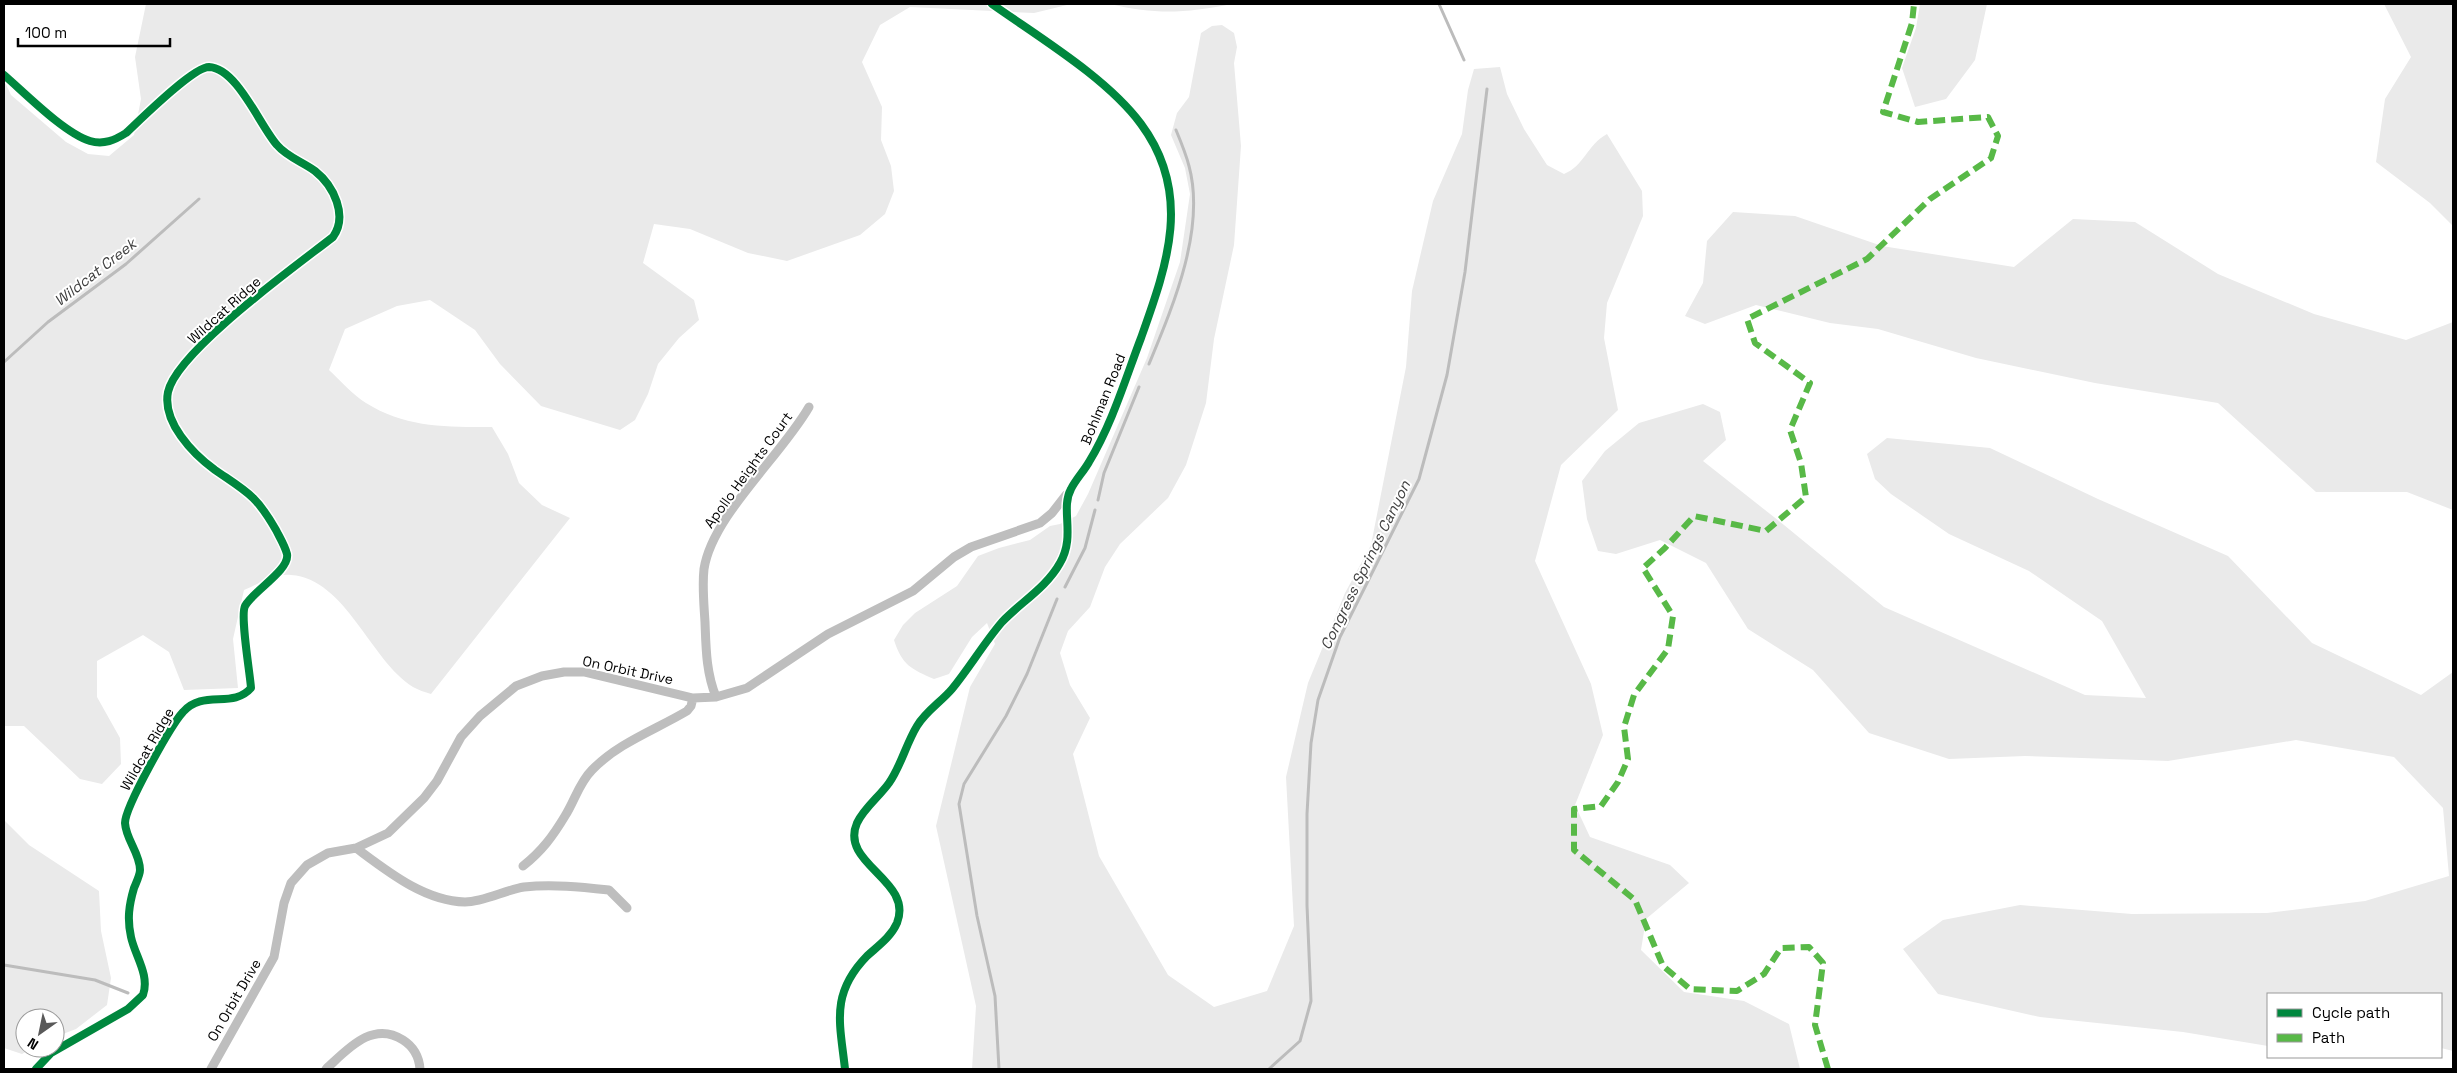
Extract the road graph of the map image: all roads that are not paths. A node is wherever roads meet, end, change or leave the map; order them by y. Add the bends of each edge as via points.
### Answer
1 (992, 4) edge
2 (4, 75) edge
3 (809, 408) dead end
4 (1070, 491) junction
5 (716, 697) junction
6 (693, 698) junction
7 (356, 848) junction
8 (524, 866) dead end
9 (627, 908) dead end
10 (36, 1069) edge
11 (211, 1069) edge
12 (326, 1069) edge
13 (420, 1069) edge
14 (845, 1069) edge

1 - 4 street, Bohlman Road via 1078,65 1140,122 1156,148 1170,192 1170,232 1162,279 1111,418 1090,461
2 - 10 street, Wildcat Ridge via 82,138 105,142 126,133 193,74 211,67 222,71 235,83 278,146 316,172 328,186 340,210 337,231 332,237 212,334 173,380 168,392 172,420 181,436 210,466 253,496 268,514 287,555 286,564 251,599 243,614 251,688 238,699 199,700 188,706 162,745 128,813 126,829 136,850 140,870 128,916 131,937 144,973 143,995 128,1008 51,1053
3 - 5 street, Apollo Heights Court via 732,511 715,536 708,554 704,589 707,660
4 - 5 street, On Orbit Drive via 1052,514 1040,523 971,547 891,604 852,620 747,688
4 - 14 street, Bohlman Road via 1066,503 1069,529 1060,563 1040,589 1014,609 952,688 922,718 894,775 857,824 854,835 857,850 896,895 899,914 892,931 863,960 843,992 838,1016
5 - 6 street, On Orbit Drive
6 - 7 street, On Orbit Drive via 585,672 542,676 516,686 461,737 424,798 388,832
6 - 8 street via 687,711 611,752 592,770 580,784 552,839
7 - 9 street via 412,886 442,899 466,902 524,888 583,888 609,890
7 - 11 street, On Orbit Drive via 328,853 307,865 292,883 284,903 274,957
12 - 13 street via 354,1043 374,1033 385,1033 410,1046

